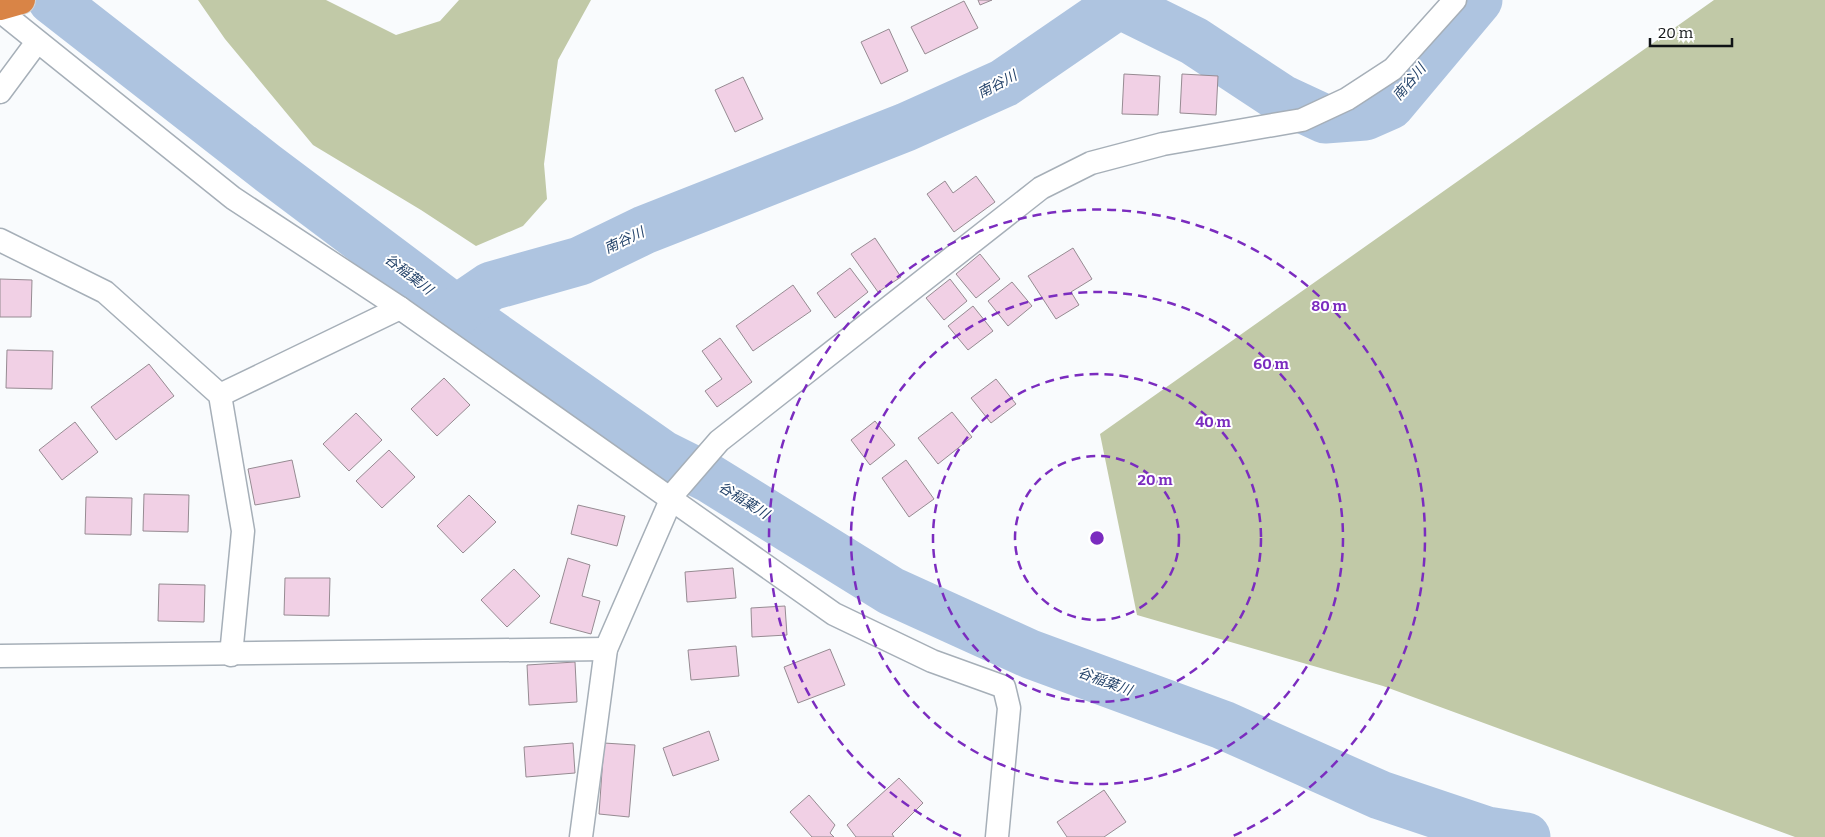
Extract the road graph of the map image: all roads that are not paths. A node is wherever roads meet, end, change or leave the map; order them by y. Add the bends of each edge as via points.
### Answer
1 (21, 0) edge
2 (1455, 0) edge
3 (0, 6) edge
4 (0, 11) edge
5 (37, 42) junction
6 (0, 92) edge
7 (0, 240) edge
8 (400, 308) junction
9 (220, 395) junction
10 (673, 496) junction
11 (606, 649) junction
12 (232, 655) junction
13 (0, 656) edge
14 (582, 837) edge
15 (997, 837) edge

1 - 3 highway
2 - 10 street via 1394,69 1347,100 1302,120 1163,144 1091,163 1041,188 720,441
4 - 5 street
5 - 6 street
5 - 8 street via 233,198
7 - 9 street via 105,292
8 - 9 street
8 - 10 street
9 - 12 street via 243,531
10 - 11 street
10 - 15 street via 834,614 932,660 1004,687 1009,708
11 - 12 street
11 - 14 street
12 - 13 street

